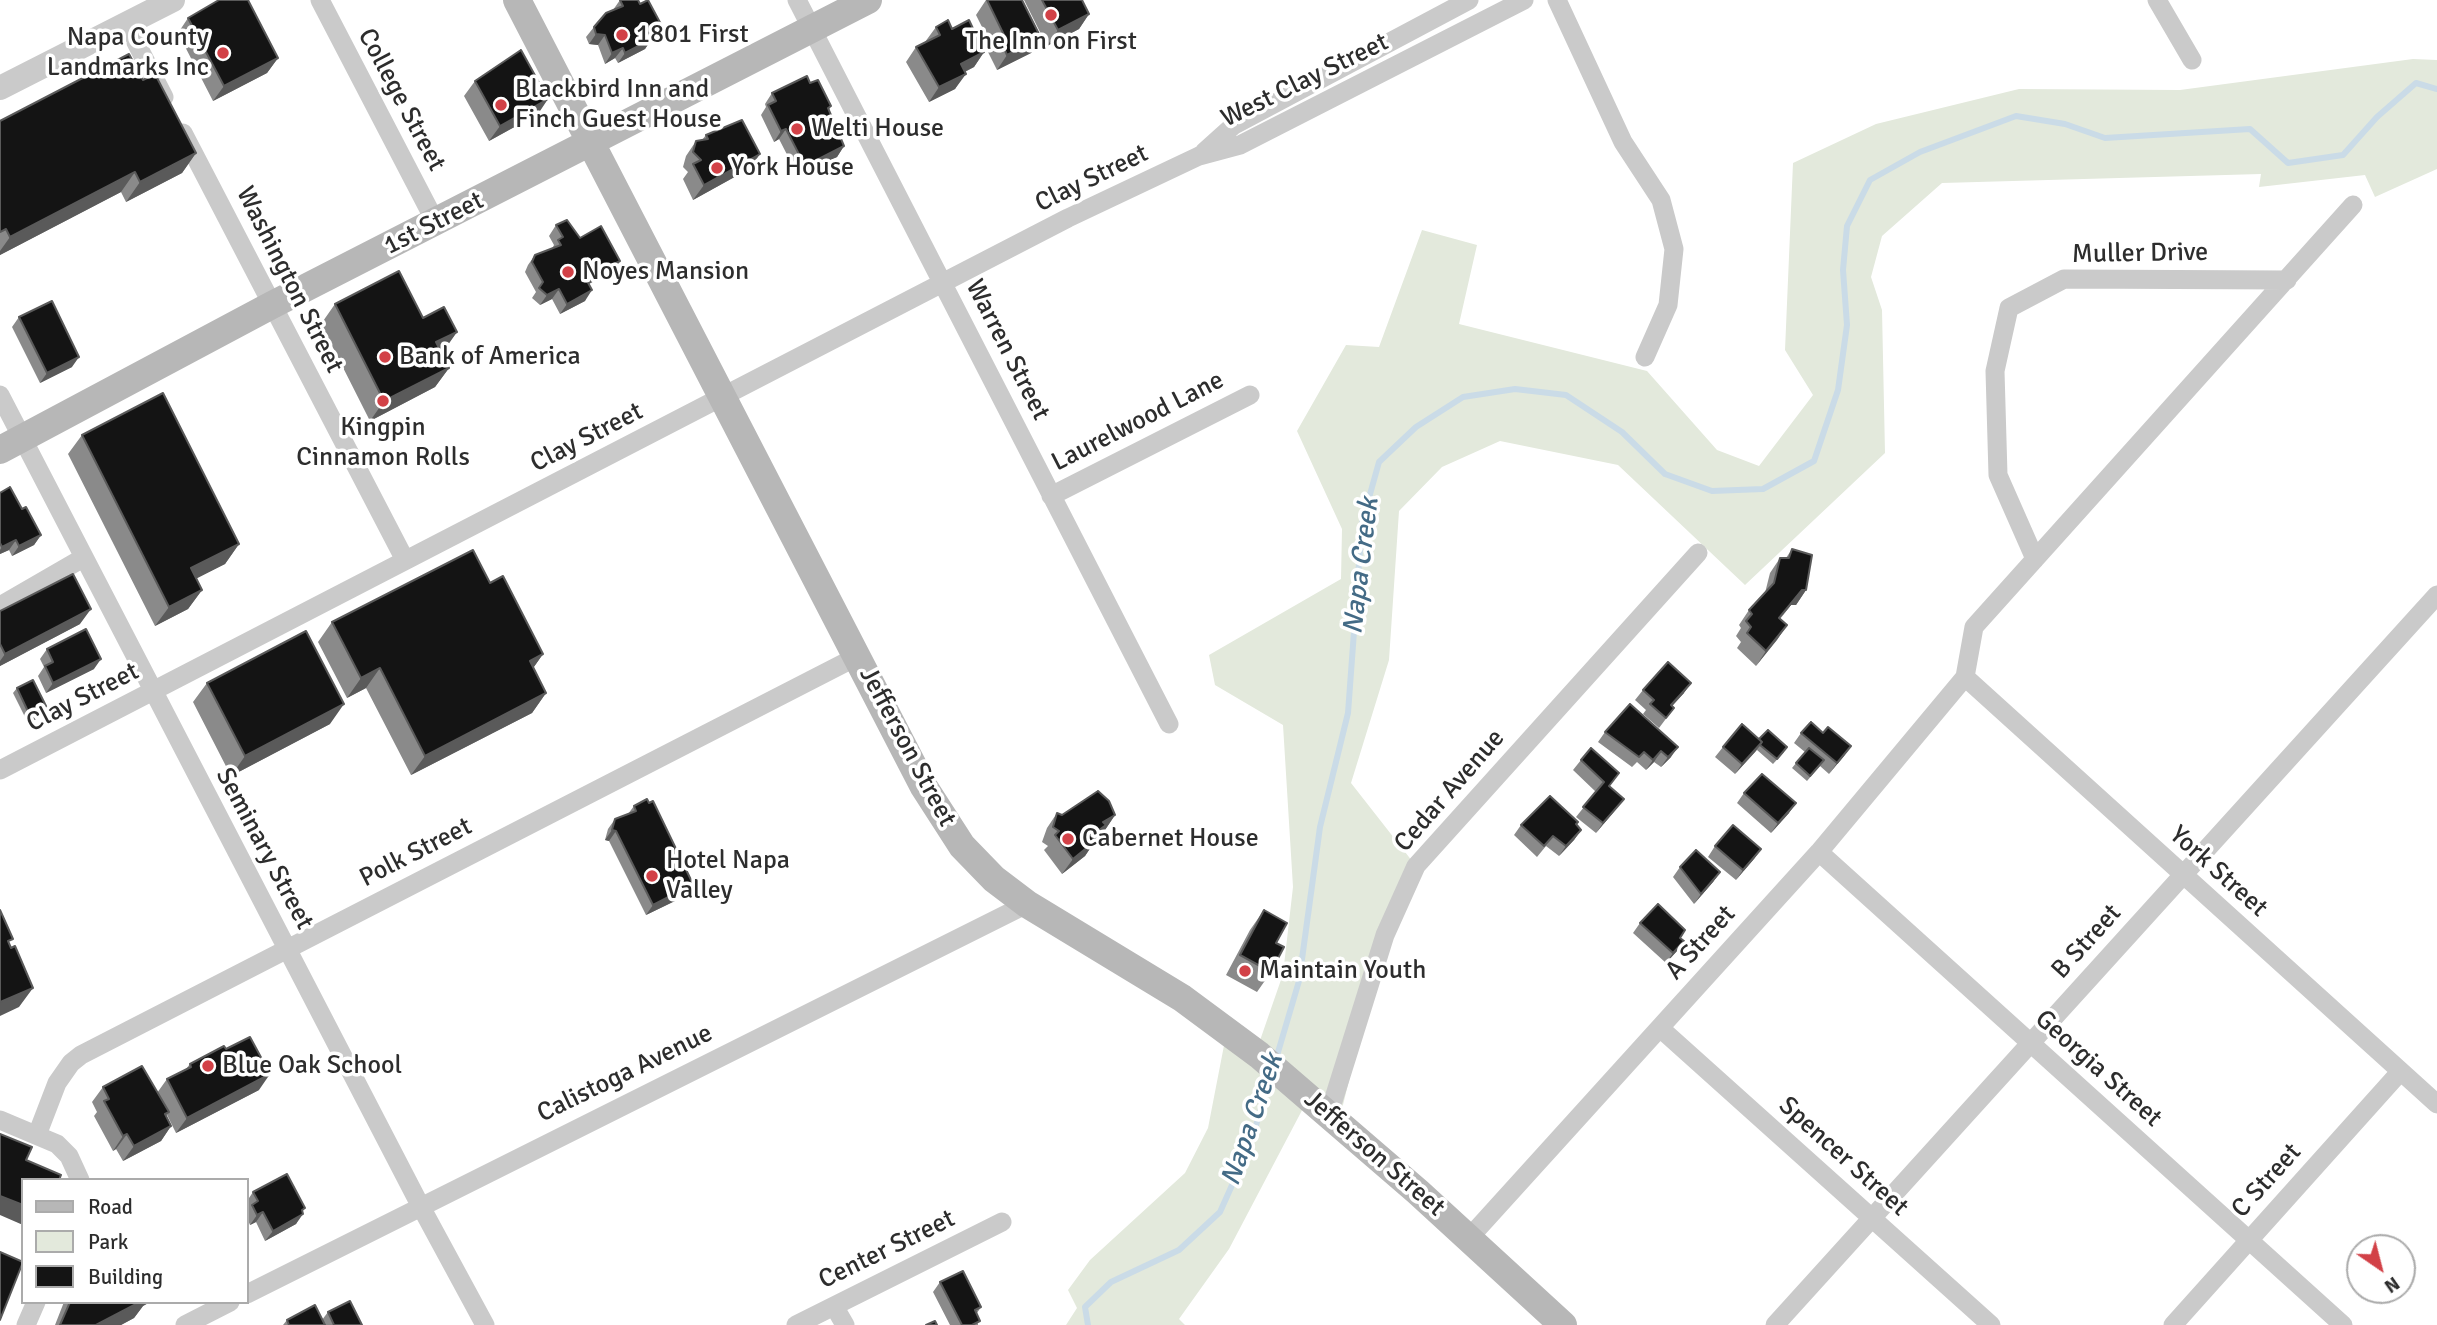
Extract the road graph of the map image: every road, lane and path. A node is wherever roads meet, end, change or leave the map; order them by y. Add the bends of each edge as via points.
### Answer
1 (173, 0) edge
2 (320, 0) edge
3 (517, 0) edge
4 (797, 0) edge
5 (868, 0) edge
6 (1469, 0) edge
7 (1524, 0) edge
8 (1557, 0) edge
9 (2157, 0) edge
10 (127, 23) junction
11 (813, 29) junction
12 (2192, 61) dead end
13 (0, 88) edge
14 (591, 144) junction
15 (1199, 156) junction
16 (2353, 205) dead end
17 (436, 223) junction
18 (2287, 280) junction
19 (943, 283) junction
20 (272, 305) junction
21 (1645, 357) dead end
22 (0, 395) edge
23 (1250, 395) dead end
24 (721, 398) junction
25 (11, 443) edge
26 (1051, 496) junction
27 (1698, 553) dead end
28 (83, 558) junction
29 (2035, 559) junction
30 (405, 560) junction
31 (2437, 595) edge
32 (0, 606) edge
33 (858, 656) junction
34 (1965, 677) junction
35 (152, 691) junction
36 (1169, 724) dead end
37 (0, 770) edge
38 (1819, 852) junction
39 (2183, 875) junction
40 (1027, 904) junction
41 (286, 949) junction
42 (1660, 1028) junction
43 (2031, 1044) junction
44 (2400, 1072) junction
45 (2437, 1104) edge
46 (1329, 1114) junction
47 (0, 1120) edge
48 (37, 1135) junction
49 (79, 1178) edge
50 (420, 1205) junction
51 (1872, 1218) junction
52 (1002, 1222) dead end
53 (1469, 1238) junction
54 (2249, 1240) junction
55 (248, 1293) edge
56 (35, 1304) edge
57 (226, 1304) edge
58 (834, 1306) junction
59 (26, 1325) edge
60 (185, 1325) edge
61 (485, 1325) edge
62 (796, 1325) edge
63 (845, 1325) edge
64 (1563, 1325) edge
65 (1775, 1325) edge
66 (1991, 1325) edge
67 (2173, 1325) edge
68 (2343, 1325) edge

1 - 10 street
2 - 17 street, College Street
3 - 14 main road, Jefferson Street
4 - 11 street, Warren Street
5 - 11 main road, 1st Street
6 - 15 street, West Clay Street via 1234,125
7 - 15 street, West Clay Street via 1240,145
8 - 21 street via 1623,142 1661,200 1674,249 1668,305
9 - 12 street
10 - 13 street
10 - 20 street, Washington Street
11 - 14 main road, 1st Street
11 - 19 street, Warren Street
14 - 17 main road, 1st Street
14 - 24 main road, Jefferson Street
15 - 19 street, Clay Street
16 - 18 street
17 - 20 main road, 1st Street
18 - 29 street
18 - 29 street, Muller Drive via 2064,279 2009,308 1994,371 1998,475
19 - 24 street, Clay Street
19 - 26 street, Warren Street
20 - 25 main road, 1st Street
20 - 30 street, Washington Street
22 - 25 street, Seminary Street
23 - 26 street, Laurelwood Lane
24 - 30 street, Clay Street
24 - 33 main road, Jefferson Street
25 - 28 street, Seminary Street
26 - 36 street, Warren Street
27 - 46 street, Cedar Avenue via 1416,866 1385,935
28 - 32 street
28 - 35 street, Seminary Street
29 - 34 street via 1974,627
30 - 35 street, Clay Street
31 - 39 street, B Street
33 - 40 main road, Jefferson Street via 948,827 994,879
33 - 41 street, Polk Street
34 - 38 street, A Street
34 - 39 street, York Street
35 - 37 street, Clay Street
35 - 41 street, Seminary Street
38 - 42 street, A Street
38 - 43 street, Georgia Street
39 - 43 street, B Street
39 - 44 street, York Street
40 - 46 main road, Jefferson Street via 1182,998
40 - 50 street, Calistoga Avenue
41 - 48 street, Polk Street via 71,1063 57,1083
41 - 50 street, Seminary Street
42 - 51 street, Spencer Street
42 - 53 street, A Street
43 - 51 street, B Street
43 - 54 street, Georgia Street
44 - 45 street, York Street
44 - 54 street, C Street
46 - 53 main road, Jefferson Street
47 - 48 street
48 - 49 street via 69,1156
50 - 55 street, Calistoga Avenue
50 - 61 street, Seminary Street
51 - 65 street, B Street
51 - 66 street, Spencer Street
52 - 58 street, Center Street
53 - 64 main road, Jefferson Street
54 - 67 street, C Street
54 - 68 street, Georgia Street
56 - 59 street
57 - 60 street
58 - 62 street, Center Street
58 - 63 street

